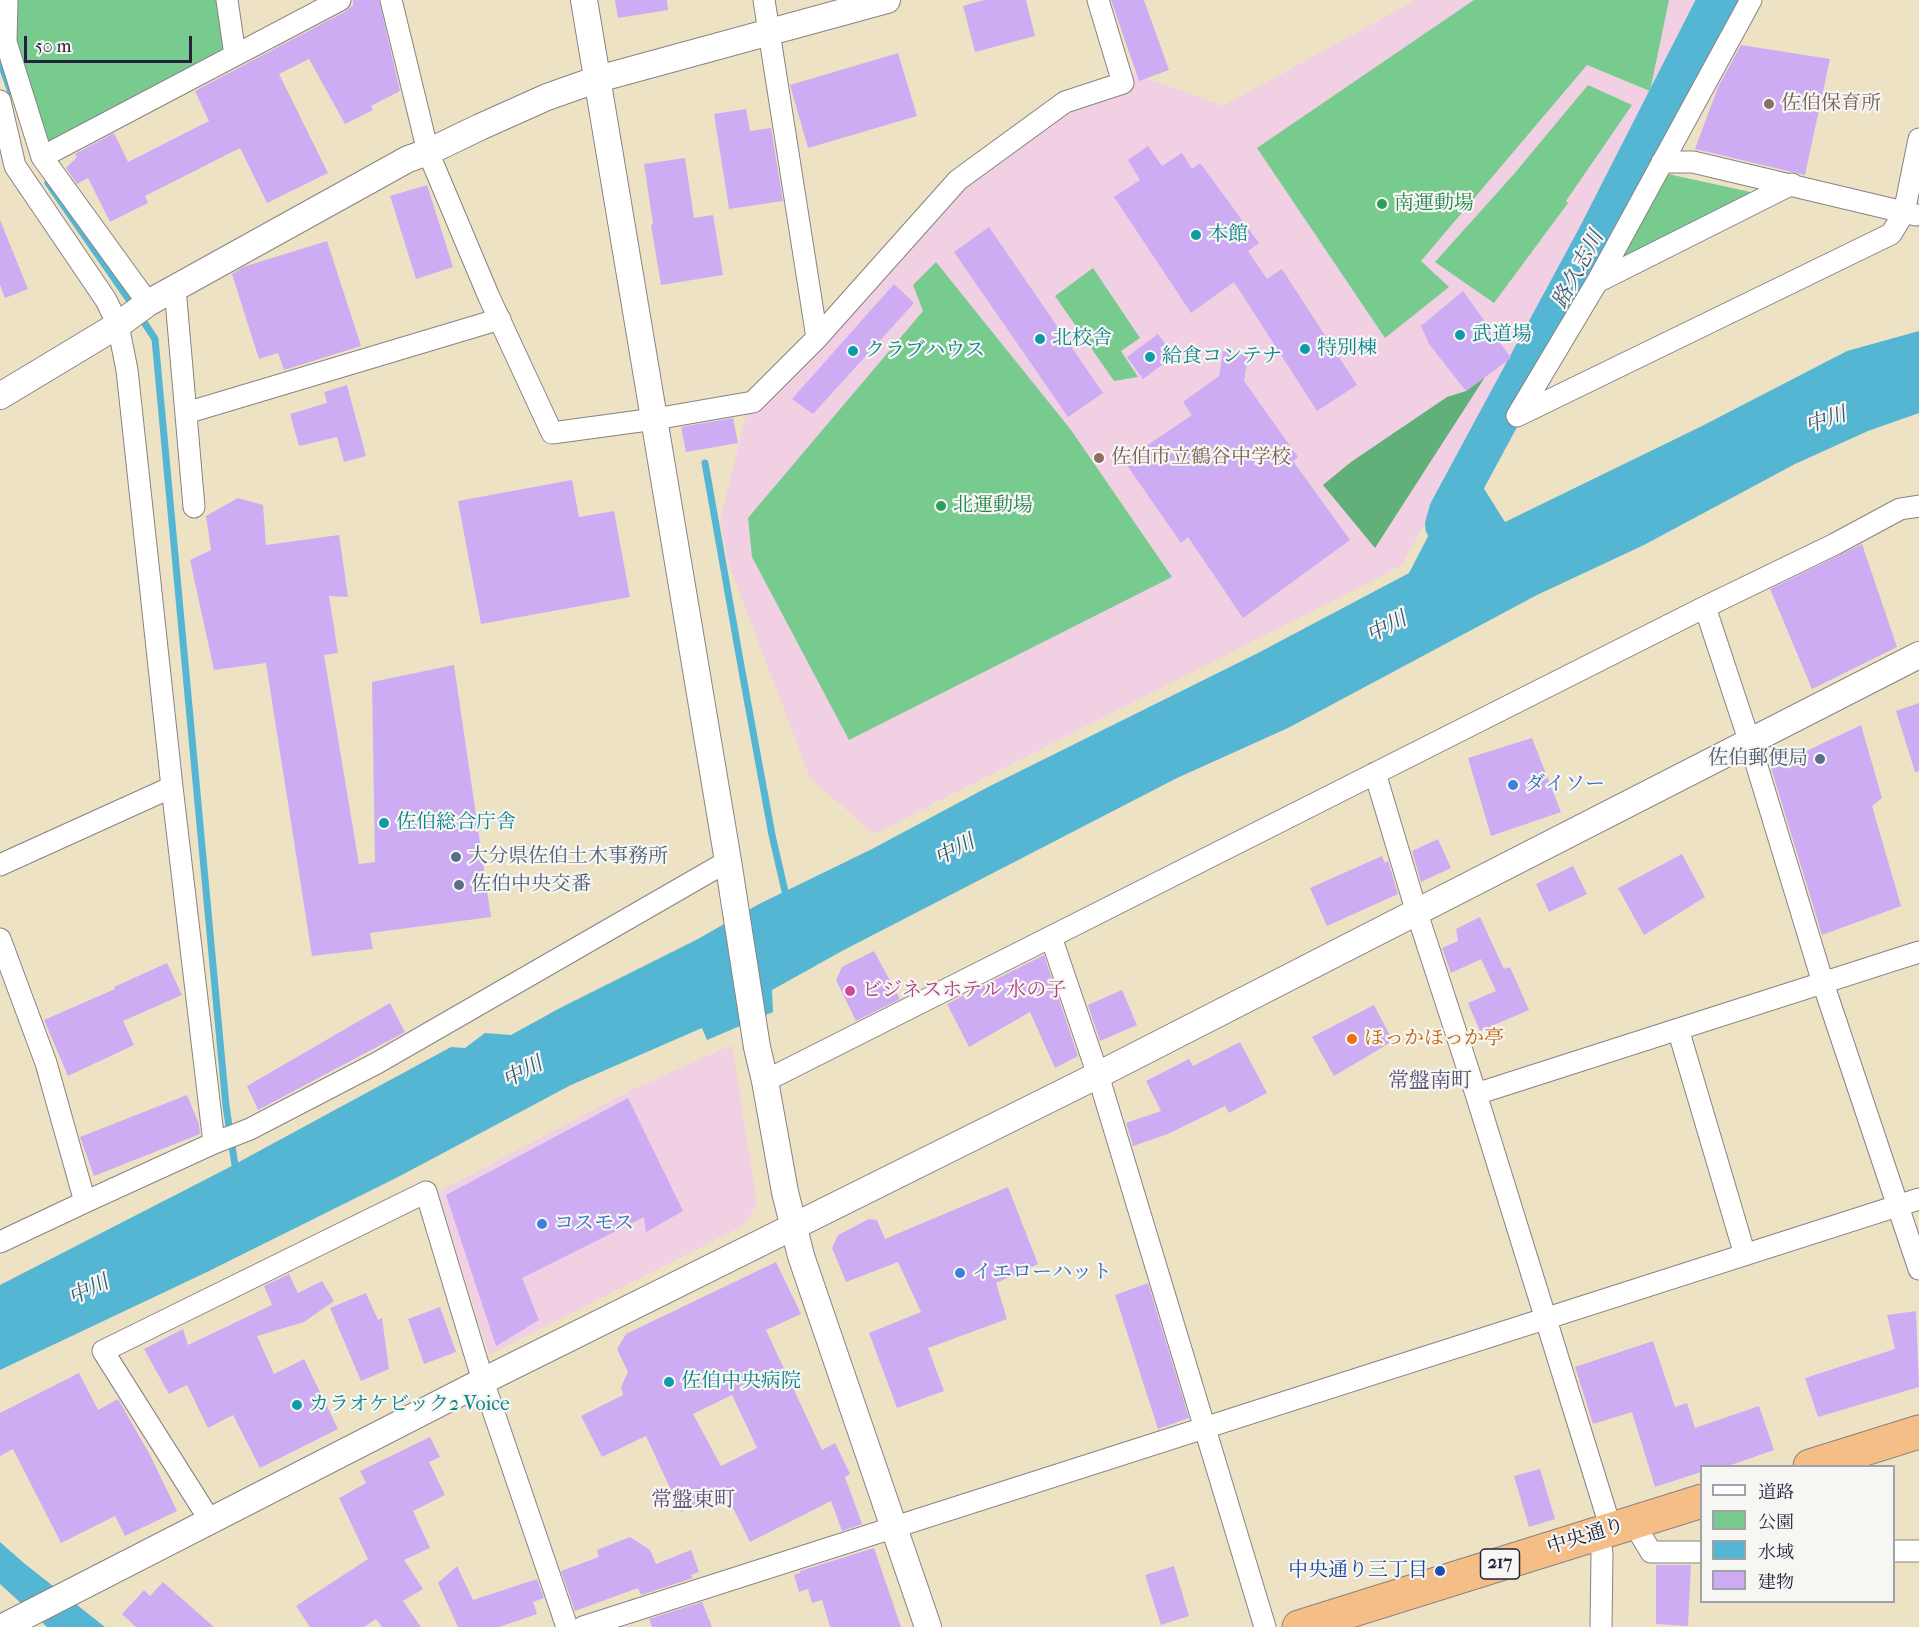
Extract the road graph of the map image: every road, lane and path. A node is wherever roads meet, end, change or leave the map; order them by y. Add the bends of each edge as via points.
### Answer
1 (7, 0) edge
2 (227, 0) edge
3 (340, 0) edge
4 (391, 0) edge
5 (584, 0) edge
6 (764, 0) edge
7 (886, 0) edge
8 (1098, 0) edge
9 (1752, 0) edge
10 (770, 32) junction
11 (235, 55) junction
12 (598, 80) junction
13 (0, 101) edge
14 (1919, 139) edge
15 (428, 152) junction
16 (42, 157) junction
17 (1662, 162) junction
18 (1792, 184) junction
19 (1912, 214) edge
20 (1598, 282) junction
21 (175, 288) junction
22 (134, 313) junction
23 (500, 320) junction
24 (817, 338) junction
25 (0, 396) edge
26 (186, 413) junction
27 (655, 419) junction
28 (1919, 506) edge
29 (195, 507) dead end
30 (1705, 607) junction
31 (1919, 654) edge
32 (1749, 740) junction
33 (1376, 773) junction
34 (172, 787) junction
35 (728, 861) junction
36 (0, 864) edge
37 (1417, 913) junction
38 (1051, 937) junction
39 (0, 939) edge
40 (1919, 952) edge
41 (1823, 983) junction
42 (1678, 1029) junction
43 (1098, 1075) junction
44 (765, 1081) junction
45 (1476, 1094) junction
46 (225, 1139) junction
47 (1919, 1199) edge
48 (85, 1202) junction
49 (1897, 1206) junction
50 (793, 1226) junction
51 (0, 1242) edge
52 (1745, 1255) junction
53 (1919, 1269) edge
54 (1545, 1319) junction
55 (483, 1381) junction
56 (1205, 1428) junction
57 (1919, 1432) edge
58 (1816, 1465) edge
59 (1700, 1501) edge
60 (210, 1522) junction
61 (895, 1526) junction
62 (1615, 1528) junction
63 (1895, 1551) edge
64 (1919, 1551) edge
65 (1700, 1552) edge
66 (3, 1627) edge
67 (567, 1627) edge
68 (584, 1627) edge
69 (928, 1627) edge
70 (1265, 1627) edge
71 (1299, 1627) edge
72 (1601, 1627) edge

1 - 16 street via 6,42
2 - 11 street
3 - 11 street
4 - 15 street
5 - 12 street
6 - 10 street
7 - 10 street
8 - 24 street via 1123,83 1065,102 958,180
9 - 17 street
10 - 12 street
10 - 24 street
11 - 16 street
12 - 15 street via 547,97
12 - 27 street
13 - 22 street via 15,166 106,300
14 - 19 street
15 - 21 street via 408,159
15 - 23 street
16 - 22 street
17 - 18 street via 1693,162
17 - 20 street
18 - 19 street
18 - 20 street
19 - 20 street via 1891,234 1518,416
21 - 22 street
21 - 26 street
22 - 25 street
22 - 34 street via 127,370
23 - 26 street
23 - 27 street via 552,433
24 - 27 street via 753,402
26 - 29 street
27 - 35 street
28 - 30 street via 1900,509
30 - 32 street
30 - 33 street
31 - 32 street
32 - 37 street
32 - 41 street
33 - 37 street
33 - 38 street
34 - 36 street
34 - 46 street
35 - 44 street
35 - 46 street via 377,1063
37 - 43 street
37 - 45 street
38 - 43 street
38 - 44 street
39 - 48 street via 46,1063
40 - 41 street
41 - 42 street
41 - 49 street
42 - 45 street
42 - 52 street
43 - 50 street
43 - 56 street
44 - 50 street
45 - 54 street
46 - 48 street
47 - 49 street
48 - 51 street
49 - 52 street
49 - 53 street
50 - 55 street
50 - 61 street
52 - 54 street
54 - 56 street
54 - 62 street
55 - 60 street
55 - 60 street via 426,1192 102,1350
55 - 67 street
56 - 61 street
56 - 70 street
57 - 58 highway
59 - 62 highway, 中央通り / 217
60 - 66 street
61 - 68 street
61 - 69 street
62 - 65 street via 1651,1552
62 - 71 highway, 中央通り / 217
62 - 72 street
63 - 64 street

